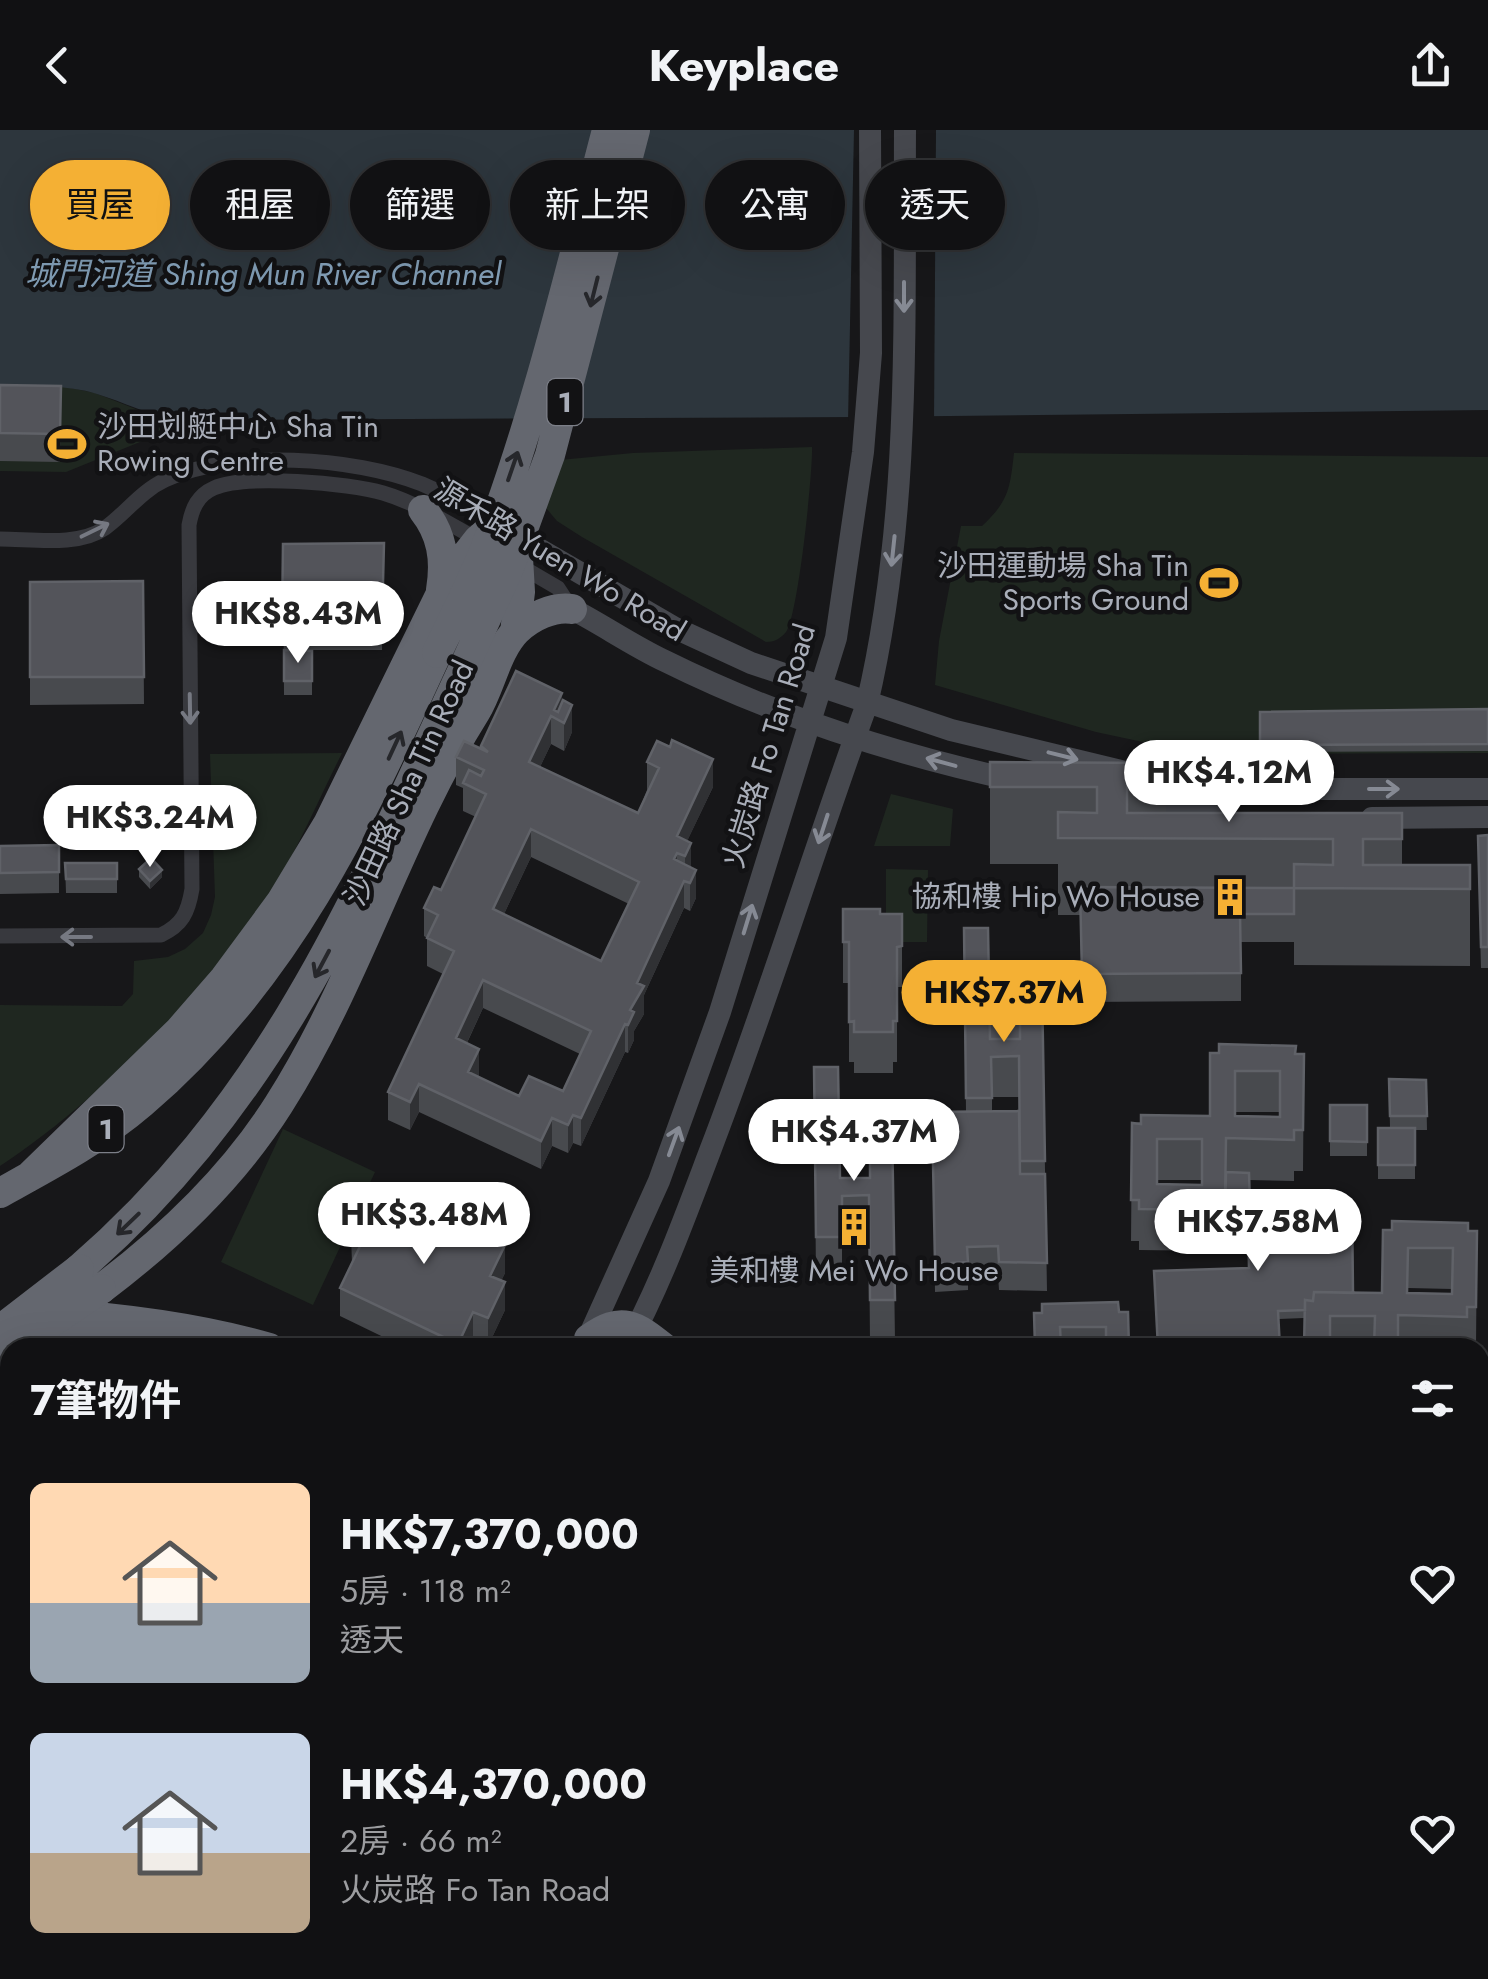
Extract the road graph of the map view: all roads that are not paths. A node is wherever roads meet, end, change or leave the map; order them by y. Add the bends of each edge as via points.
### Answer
1 (607, 130) edge
2 (635, 130) edge
3 (870, 130) edge
4 (905, 130) edge
5 (423, 510) junction
6 (0, 538) edge
7 (502, 542) junction
8 (441, 592) junction
9 (572, 609) junction
10 (515, 632) junction
11 (453, 657) junction
12 (822, 690) junction
13 (867, 704) junction
14 (810, 721) junction
15 (855, 737) junction
16 (1038, 786) edge
17 (1488, 790) edge
18 (1112, 802) edge
19 (1232, 817) edge
20 (1352, 818) edge
21 (1488, 818) edge
22 (0, 936) edge
23 (0, 1193) edge
24 (90, 1279) junction
25 (0, 1316) edge
26 (0, 1330) edge
27 (631, 1337) edge
28 (23, 1338) edge
29 (227, 1338) edge
30 (589, 1338) edge
31 (593, 1338) edge

11 -> 1 highway, 沙田路 Sha Tin Road / 1, bridge via 546,365
2 -> 11 highway, 沙田路 Sha Tin Road / 1, bridge via 550,455 509,568
3 - 12 main road, 火炭路 Fo Tan Road via 871,353 863,452
4 -> 13 main road via 902,454 880,648
5 - 7 street, 源禾路 Yuen Wo Road
5 - 8 highway via 442,547
5 -> 22 street, 源禾路 Yuen Wo Road via 347,486 241,484 202,496 189,524 192,890 184,918 160,935
6 -> 7 street, 源禾路 Yuen Wo Road via 90,536 177,475 282,462 348,465 446,494
7 - 8 highway
7 - 9 street, 源禾路 Yuen Wo Road via 558,588
7 - 10 highway
7 - 12 main road, 源禾路 Yuen Wo Road via 675,628
8 - 11 highway
9 - 10 highway via 551,610
9 - 14 main road, 源禾路 Yuen Wo Road via 661,660
10 - 11 highway
23 -> 11 highway, 沙田路 Sha Tin Road / 1 via 82,1147 140,1104 252,990 307,912
11 -> 24 highway, 沙田路 Sha Tin Road / 1 via 366,878 280,1037
12 - 13 main road, 源禾路 Yuen Wo Road
12 - 14 main road, 火炭路 Fo Tan Road
13 - 15 main road
13 -> 17 main road, 源禾路 Yuen Wo Road via 1175,784
14 - 15 main road, 源禾路 Yuen Wo Road
30 -> 14 main road, 火炭路 Fo Tan Road via 638,1232 720,1012
16 -> 15 main road, 源禾路 Yuen Wo Road
15 -> 27 main road via 744,1062
18 - 19 main road
20 - 21 main road
24 - 26 highway, 沙田路 Sha Tin Road / 1, bridge
24 - 28 highway, bridge
25 - 29 highway via 117,1318
27 - 31 highway via 619,1324

